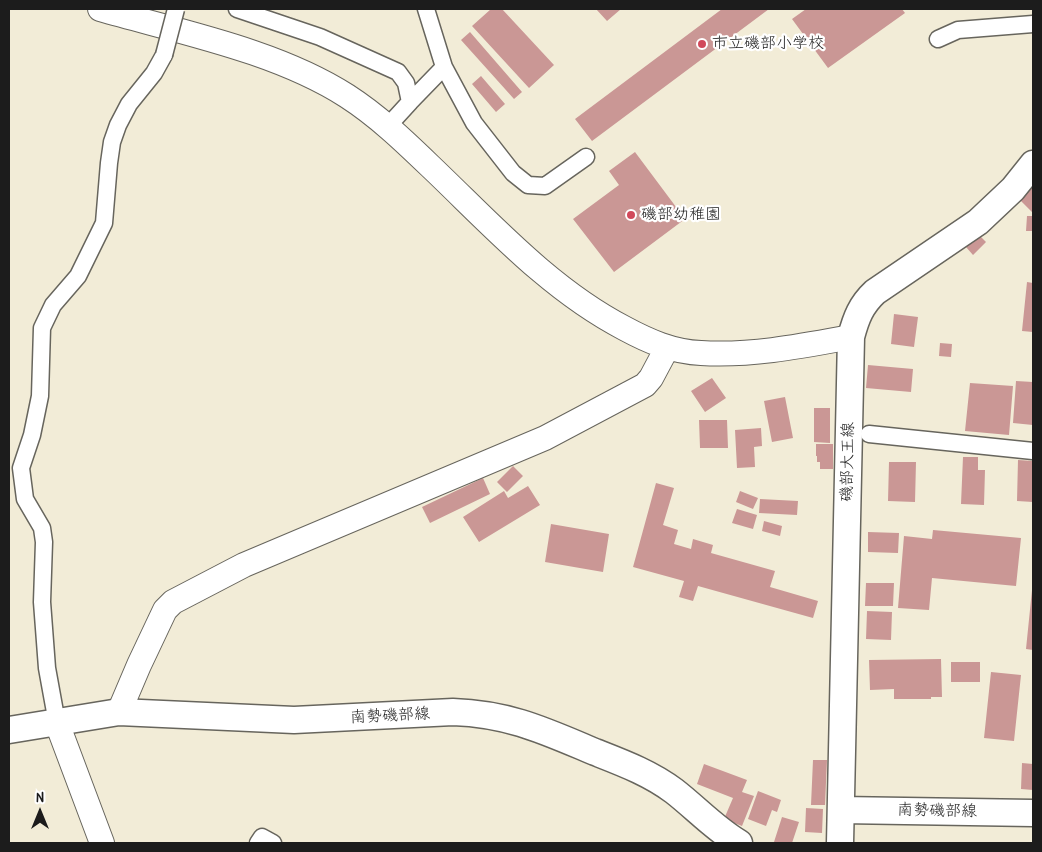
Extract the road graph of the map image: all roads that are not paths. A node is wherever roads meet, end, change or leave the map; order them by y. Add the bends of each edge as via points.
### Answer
1 (100, 9) edge
2 (176, 9) edge
3 (237, 9) edge
4 (426, 9) edge
5 (1033, 24) edge
6 (938, 39) dead end
7 (444, 67) junction
8 (410, 102) junction
9 (388, 126) junction
10 (586, 157) dead end
11 (1033, 164) edge
12 (851, 337) junction
13 (667, 348) junction
14 (869, 434) dead end
15 (1033, 451) edge
16 (119, 712) junction
17 (57, 723) junction
18 (9, 730) edge
19 (841, 810) junction
20 (1033, 813) edge
21 (102, 843) edge
22 (258, 843) edge
23 (273, 843) edge
24 (739, 843) edge
25 (840, 843) edge

1 - 9 street via 245,50 300,71 347,96
2 - 17 street, bridge via 164,55 118,124 109,163 104,223 78,276 53,306 42,328 40,396 21,468 25,499 42,528 44,542 42,602 46,658
3 - 8 street via 320,37 398,72 406,82
4 - 7 street
5 - 6 street via 958,30
7 - 8 street
7 - 10 street via 474,123 513,173 528,185 546,186
8 - 9 street
9 - 13 street via 542,272 600,316
11 - 12 main road, 磯部大王線 via 1013,189 978,222 868,298 858,313
12 - 13 street via 786,349 735,353 700,353
12 - 19 main road, 磯部大王線
13 - 16 street via 645,385 545,438 253,561 173,602 166,610
14 - 15 street
16 - 17 main road, 南勢磯部線
16 - 24 main road, 南勢磯部線 via 294,720 453,712 498,716 536,727 647,774 674,791
17 - 18 main road, 南勢磯部線
17 - 21 street
19 - 20 main road, 南勢磯部線
19 - 25 main road, 磯部大王線
22 - 23 street via 262,837

